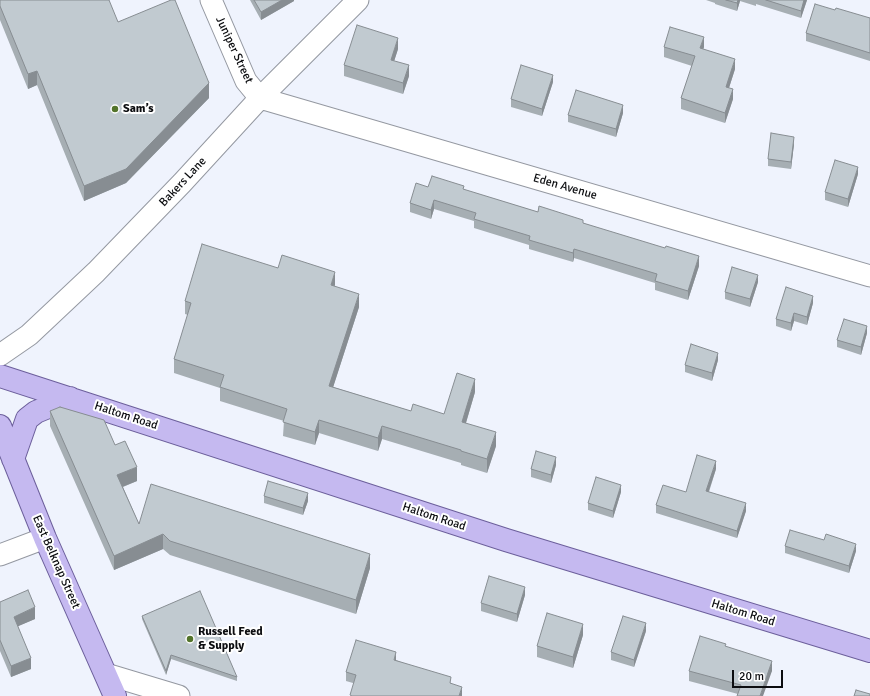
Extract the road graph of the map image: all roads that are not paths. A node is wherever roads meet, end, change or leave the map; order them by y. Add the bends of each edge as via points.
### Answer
1 (211, 0) edge
2 (358, 0) edge
3 (260, 98) junction
4 (870, 276) edge
5 (0, 354) edge
6 (0, 376) edge
7 (70, 398) junction
8 (0, 426) edge
9 (13, 459) junction
10 (45, 538) junction
11 (0, 554) edge
12 (870, 651) edge
13 (106, 674) junction
14 (115, 696) edge
15 (179, 696) edge

1 - 3 street, Juniper Street via 246,81
2 - 3 street, Bakers Lane
3 - 4 street, Eden Avenue
3 - 5 street, Bakers Lane via 182,184 96,272 29,335
6 - 7 main road, Haltom Road
7 - 9 main road via 36,412 27,419
7 - 12 main road, Haltom Road via 506,540
8 - 9 main road, East Belknap Street
9 - 10 main road, East Belknap Street
10 - 11 street
10 - 13 main road, East Belknap Street
13 - 14 main road, East Belknap Street
13 - 15 street

